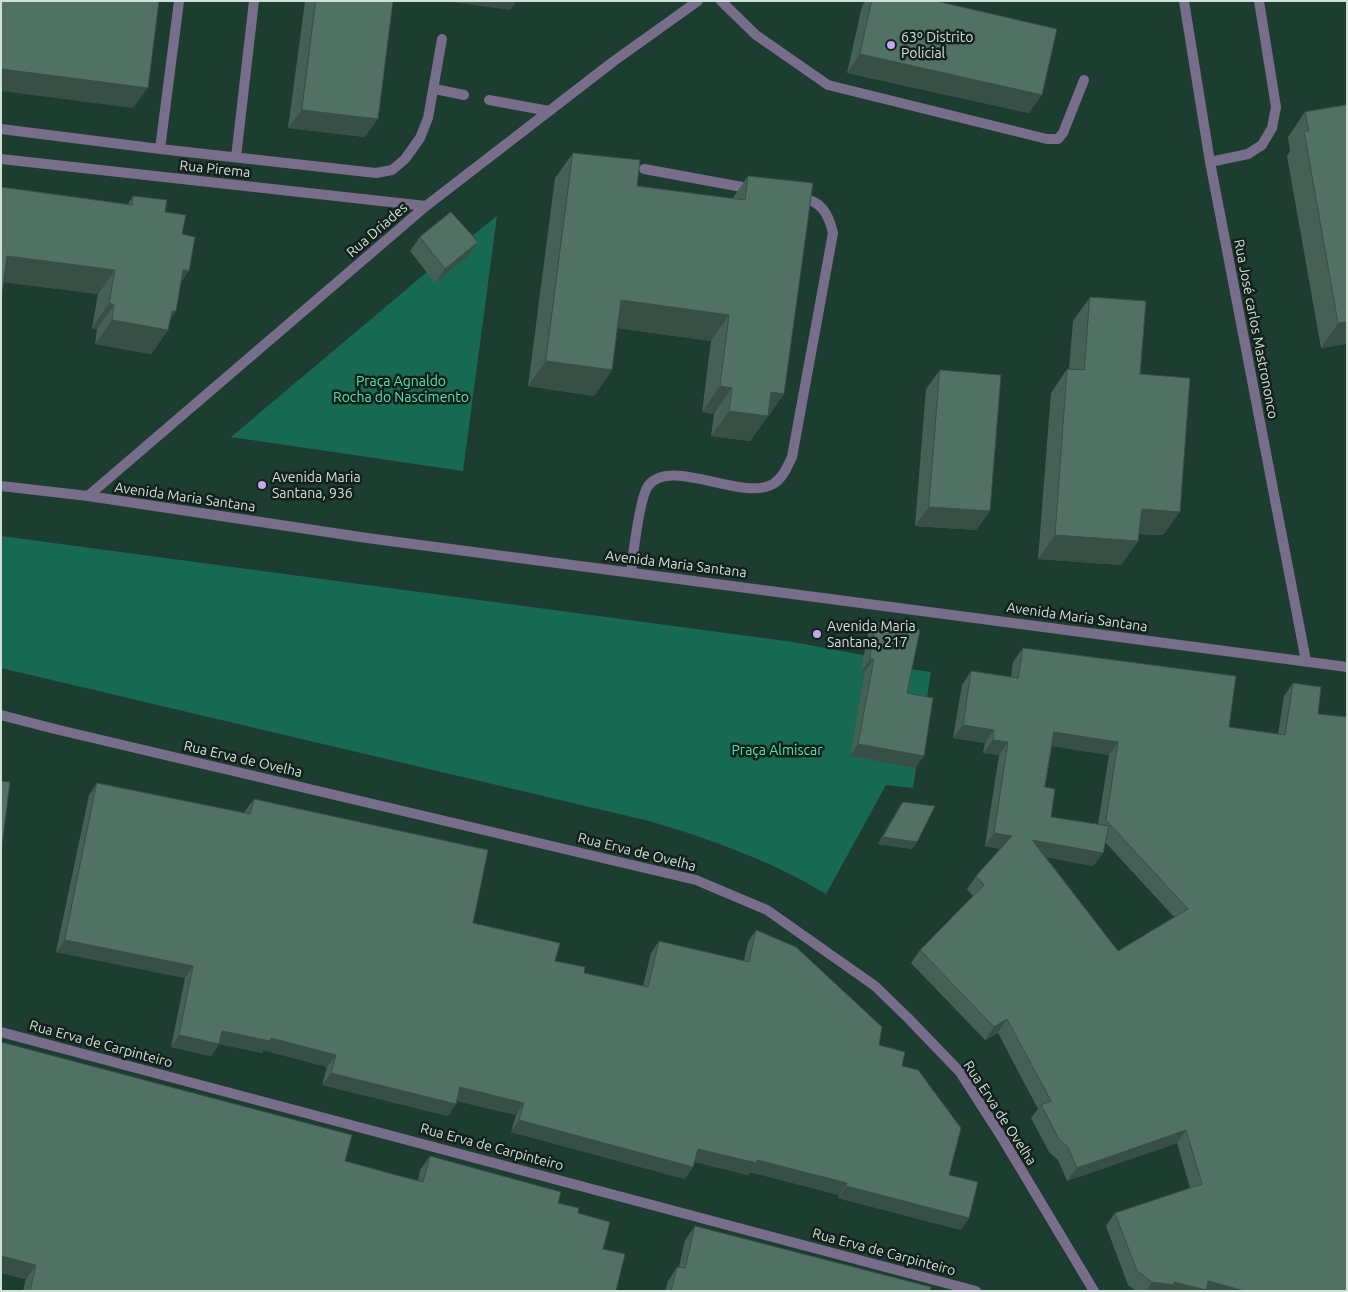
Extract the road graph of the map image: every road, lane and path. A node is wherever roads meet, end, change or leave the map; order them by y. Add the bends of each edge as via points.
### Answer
1 (179, 1) edge
2 (254, 1) edge
3 (698, 1) edge
4 (721, 1) edge
5 (1184, 1) edge
6 (1259, 1) edge
7 (442, 39) dead end
8 (1084, 80) dead end
9 (434, 89) junction
10 (464, 95) dead end
11 (489, 100) dead end
12 (549, 110) junction
13 (1, 129) edge
14 (160, 149) junction
15 (236, 158) junction
16 (1, 159) edge
17 (1210, 162) junction
18 (644, 169) dead end
19 (760, 190) edge
20 (790, 196) edge
21 (426, 206) junction
22 (1, 486) edge
23 (88, 496) junction
24 (631, 572) junction
25 (1306, 662) junction
26 (1347, 667) edge
27 (1, 715) edge
28 (1, 1032) edge
29 (976, 1291) edge
30 (1094, 1291) edge

1 - 14 street
2 - 15 street
3 - 12 street, Rua Driades
4 - 8 street via 756,35 828,85 1047,139 1058,139 1063,133
5 - 17 street, Rua José carlos Mastrononco
6 - 17 street via 1276,107 1272,128 1262,145 1248,154
7 - 9 street
9 - 10 street
9 - 15 street via 420,138 405,159 392,170 376,173
11 - 12 street
12 - 21 street, Rua Driades
13 - 14 street
14 - 15 street
16 - 21 street, Rua Pirema
17 - 25 street, Rua José carlos Mastrononco
18 - 19 street
20 - 24 street via 809,199 821,207 830,218 833,233 792,456 785,472 774,484 763,489 668,475 656,479 647,487 643,500
21 - 23 street, Rua Driades
22 - 23 street, Avenida Maria Santana
23 - 24 street, Avenida Maria Santana via 366,538
24 - 25 street, Avenida Maria Santana
25 - 26 street, Avenida Maria Santana
27 - 30 street, Rua Erva de Ovelha via 677,875 767,910 875,986 960,1072
28 - 29 street, Rua Erva de Carpinteiro

